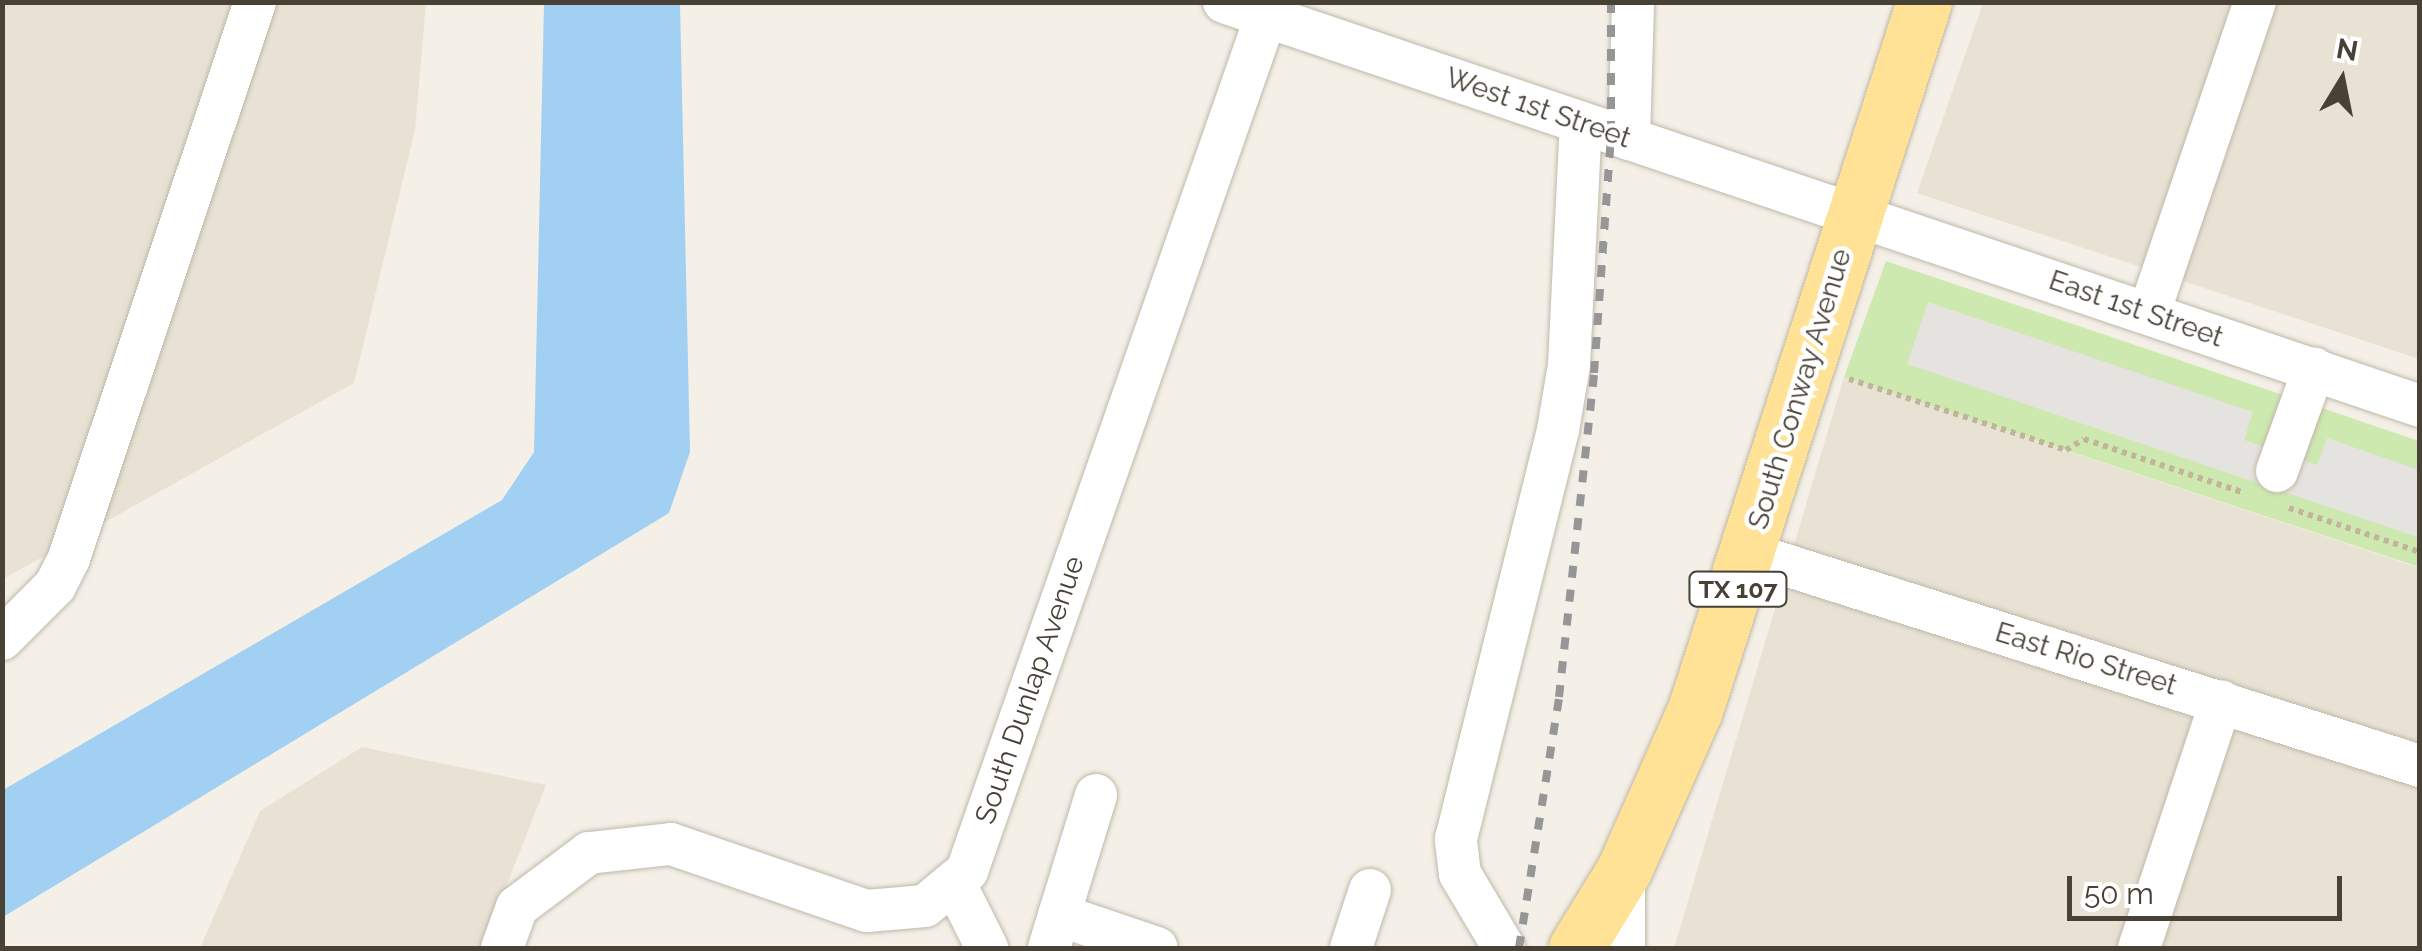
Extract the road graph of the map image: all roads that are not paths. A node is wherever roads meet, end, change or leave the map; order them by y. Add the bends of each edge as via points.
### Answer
1 (255, 2) edge
2 (1224, 2) edge
3 (1633, 2) edge
4 (1924, 2) edge
5 (2256, 2) edge
6 (1269, 10) edge
7 (1581, 123) junction
8 (1628, 139) junction
9 (1852, 212) junction
10 (2149, 313) junction
11 (2314, 370) junction
12 (2420, 406) edge
13 (2266, 490) road end
14 (1751, 554) junction
15 (2, 639) edge
16 (2221, 701) junction
17 (2420, 766) edge
18 (1096, 794) dead end
19 (1624, 870) junction
20 (954, 882) junction
21 (1370, 890) dead end
22 (1054, 932) edge
23 (502, 948) edge
24 (986, 948) edge
25 (1158, 948) edge
26 (1351, 948) edge
27 (1504, 948) edge
28 (1576, 948) edge
29 (1624, 948) edge
30 (2139, 948) edge

1 - 15 street via 69,558 42,602
2 - 6 street, West 1st Street
3 - 8 street
4 - 9 main road, TX 107
5 - 10 street
6 - 7 street, West 1st Street
6 - 20 street, South Dunlap Avenue via 967,871
7 - 8 street, West 1st Street
7 - 27 street via 1569,365 1558,430 1456,839 1460,874
8 - 9 street, West 1st Street
9 - 10 street, East 1st Street
9 - 14 main road, South Conway Avenue / TX 107
10 - 11 street, East 1st Street
11 - 12 street, East 1st Street
11 - 13 street
14 - 16 street, East Rio Street
14 - 19 main road, South Conway Avenue / TX 107 via 1695,710
16 - 17 street, East Rio Street
16 - 30 street
18 - 22 street
19 - 28 main road, South Conway Avenue / TX 107
19 - 29 street
20 - 23 street, South Dunlap Avenue via 925,906 867,911 671,844 589,853 517,906
20 - 24 street
21 - 26 street
22 - 25 street

